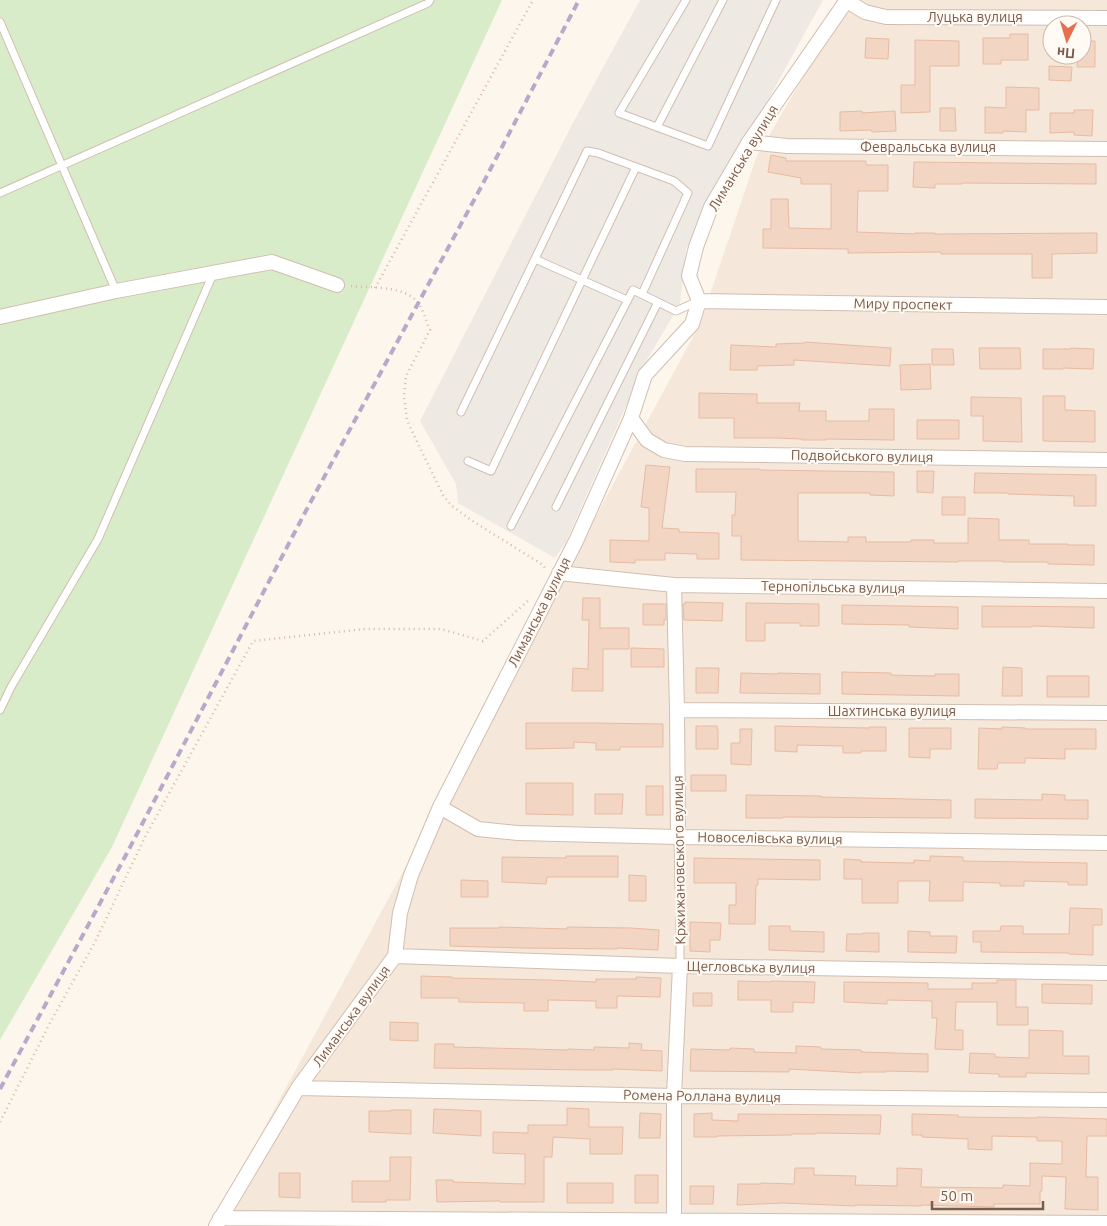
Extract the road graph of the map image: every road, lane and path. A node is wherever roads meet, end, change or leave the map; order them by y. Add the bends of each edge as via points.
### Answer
1 (430, 0) edge
2 (533, 0) edge
3 (686, 0) edge
4 (723, 0) edge
5 (776, 0) edge
6 (847, 0) edge
7 (1107, 18) edge
8 (0, 22) edge
9 (657, 127) junction
10 (749, 142) junction
11 (1107, 149) edge
12 (61, 165) junction
13 (636, 167) junction
14 (0, 193) edge
15 (535, 259) junction
16 (213, 274) junction
17 (582, 280) junction
18 (337, 285) joint
19 (375, 288) junction
20 (116, 291) junction
21 (642, 294) junction
22 (628, 300) junction
23 (699, 301) junction
24 (658, 302) junction
25 (1107, 307) edge
26 (0, 316) edge
27 (461, 412) dead end
28 (631, 418) junction
29 (1107, 460) edge
30 (468, 461) dead end
31 (556, 507) dead end
32 (511, 526) dead end
33 (559, 573) junction
34 (674, 585) junction
35 (1107, 591) edge
36 (532, 598) dead end
37 (0, 710) edge
38 (677, 710) junction
39 (1107, 713) edge
40 (440, 807) junction
41 (678, 837) junction
42 (1107, 843) edge
43 (679, 888) dead end
44 (680, 917) dead end
45 (395, 956) junction
46 (680, 966) junction
47 (1107, 973) edge
48 (298, 1088) junction
49 (674, 1096) junction
50 (1107, 1100) edge
51 (0, 1122) edge
52 (218, 1222) edge
53 (1107, 1222) edge
54 (674, 1223) edge

1 - 12 lane
2 - 19 path
3 - 9 lane via 619,113
4 - 9 lane
5 - 9 lane via 708,146
6 - 7 street, Луцька вулиця via 865,12 886,17
6 - 10 street, Лиманська вулиця
8 - 12 lane
10 - 11 street, Февральська вулиця via 787,146
10 - 23 street, Лиманська вулиця via 711,207 696,248 689,276
12 - 14 lane
12 - 20 lane
13 - 15 lane via 587,151
13 - 17 lane
13 - 21 lane via 674,181 688,193
15 - 17 lane
15 - 27 lane
16 - 18 street via 272,262
16 - 20 street
16 - 37 lane via 98,539
17 - 22 lane
17 - 30 lane via 491,471
18 - 19 path
19 - 33 path via 404,292 418,303 430,330 406,376 404,396 407,420 443,495 474,522 549,572
20 - 26 street
21 - 22 lane via 633,290
21 - 24 lane
22 - 32 lane
23 - 24 lane via 676,311
23 - 25 street, Миру проспект
23 - 28 street, Лиманська вулиця via 692,324 645,375
24 - 31 lane
28 - 29 street, Подвойського вулиця via 647,440 664,450 685,454
28 - 33 street, Лиманська вулиця
33 - 34 street, Тернопільська вулиця
33 - 40 street, Лиманська вулиця
34 - 35 street, Тернопільська вулиця
34 - 38 street, Кржижановського вулиця
36 - 51 path via 483,641 440,629 365,629 254,641 145,836 95,942
38 - 39 street, Шахтинська вулиця
38 - 41 street, Кржижановського вулиця
40 - 41 street, Новоселівська вулиця via 478,829
40 - 45 street, Лиманська вулиця via 411,875 400,913
41 - 42 street, Новоселівська вулиця
41 - 43 lane, Кржижановського вулиця
44 - 46 lane, Кржижановського вулиця
45 - 46 street, Щегловська вулиця
45 - 48 street, Лиманська вулиця
46 - 47 street, Щегловська вулиця
46 - 49 street, Кржижановського вулиця
48 - 49 street, Ромена Роллана вулиця
48 - 52 street, Лиманська вулиця
49 - 50 street, Ромена Роллана вулиця
49 - 54 street, Кржижановського вулиця
52 - 54 street
53 - 54 street

